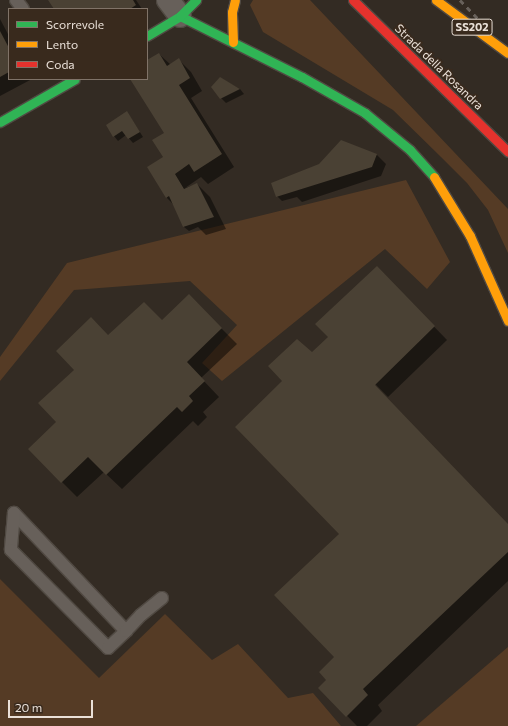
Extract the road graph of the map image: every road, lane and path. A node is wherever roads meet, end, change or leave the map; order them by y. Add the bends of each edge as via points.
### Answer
1 (196, 0) edge
2 (236, 0) edge
3 (353, 0) edge
4 (436, 0) edge
5 (174, 8) edge
6 (148, 35) edge
7 (233, 42) junction
8 (508, 52) edge
9 (71, 80) edge
10 (0, 122) edge
11 (508, 152) edge
12 (508, 321) edge
13 (162, 598) dead end
14 (126, 631) junction

1 - 5 main road
2 - 7 main road via 232,12
3 - 11 main road, Strada della Rosandra
4 - 8 main road, SS202
5 - 6 main road
5 - 7 main road
7 - 12 main road via 365,112 410,150 435,178 470,236
9 - 10 main road
13 - 14 lane
14 - 14 lane via 94,597 14,513 12,550 108,648

